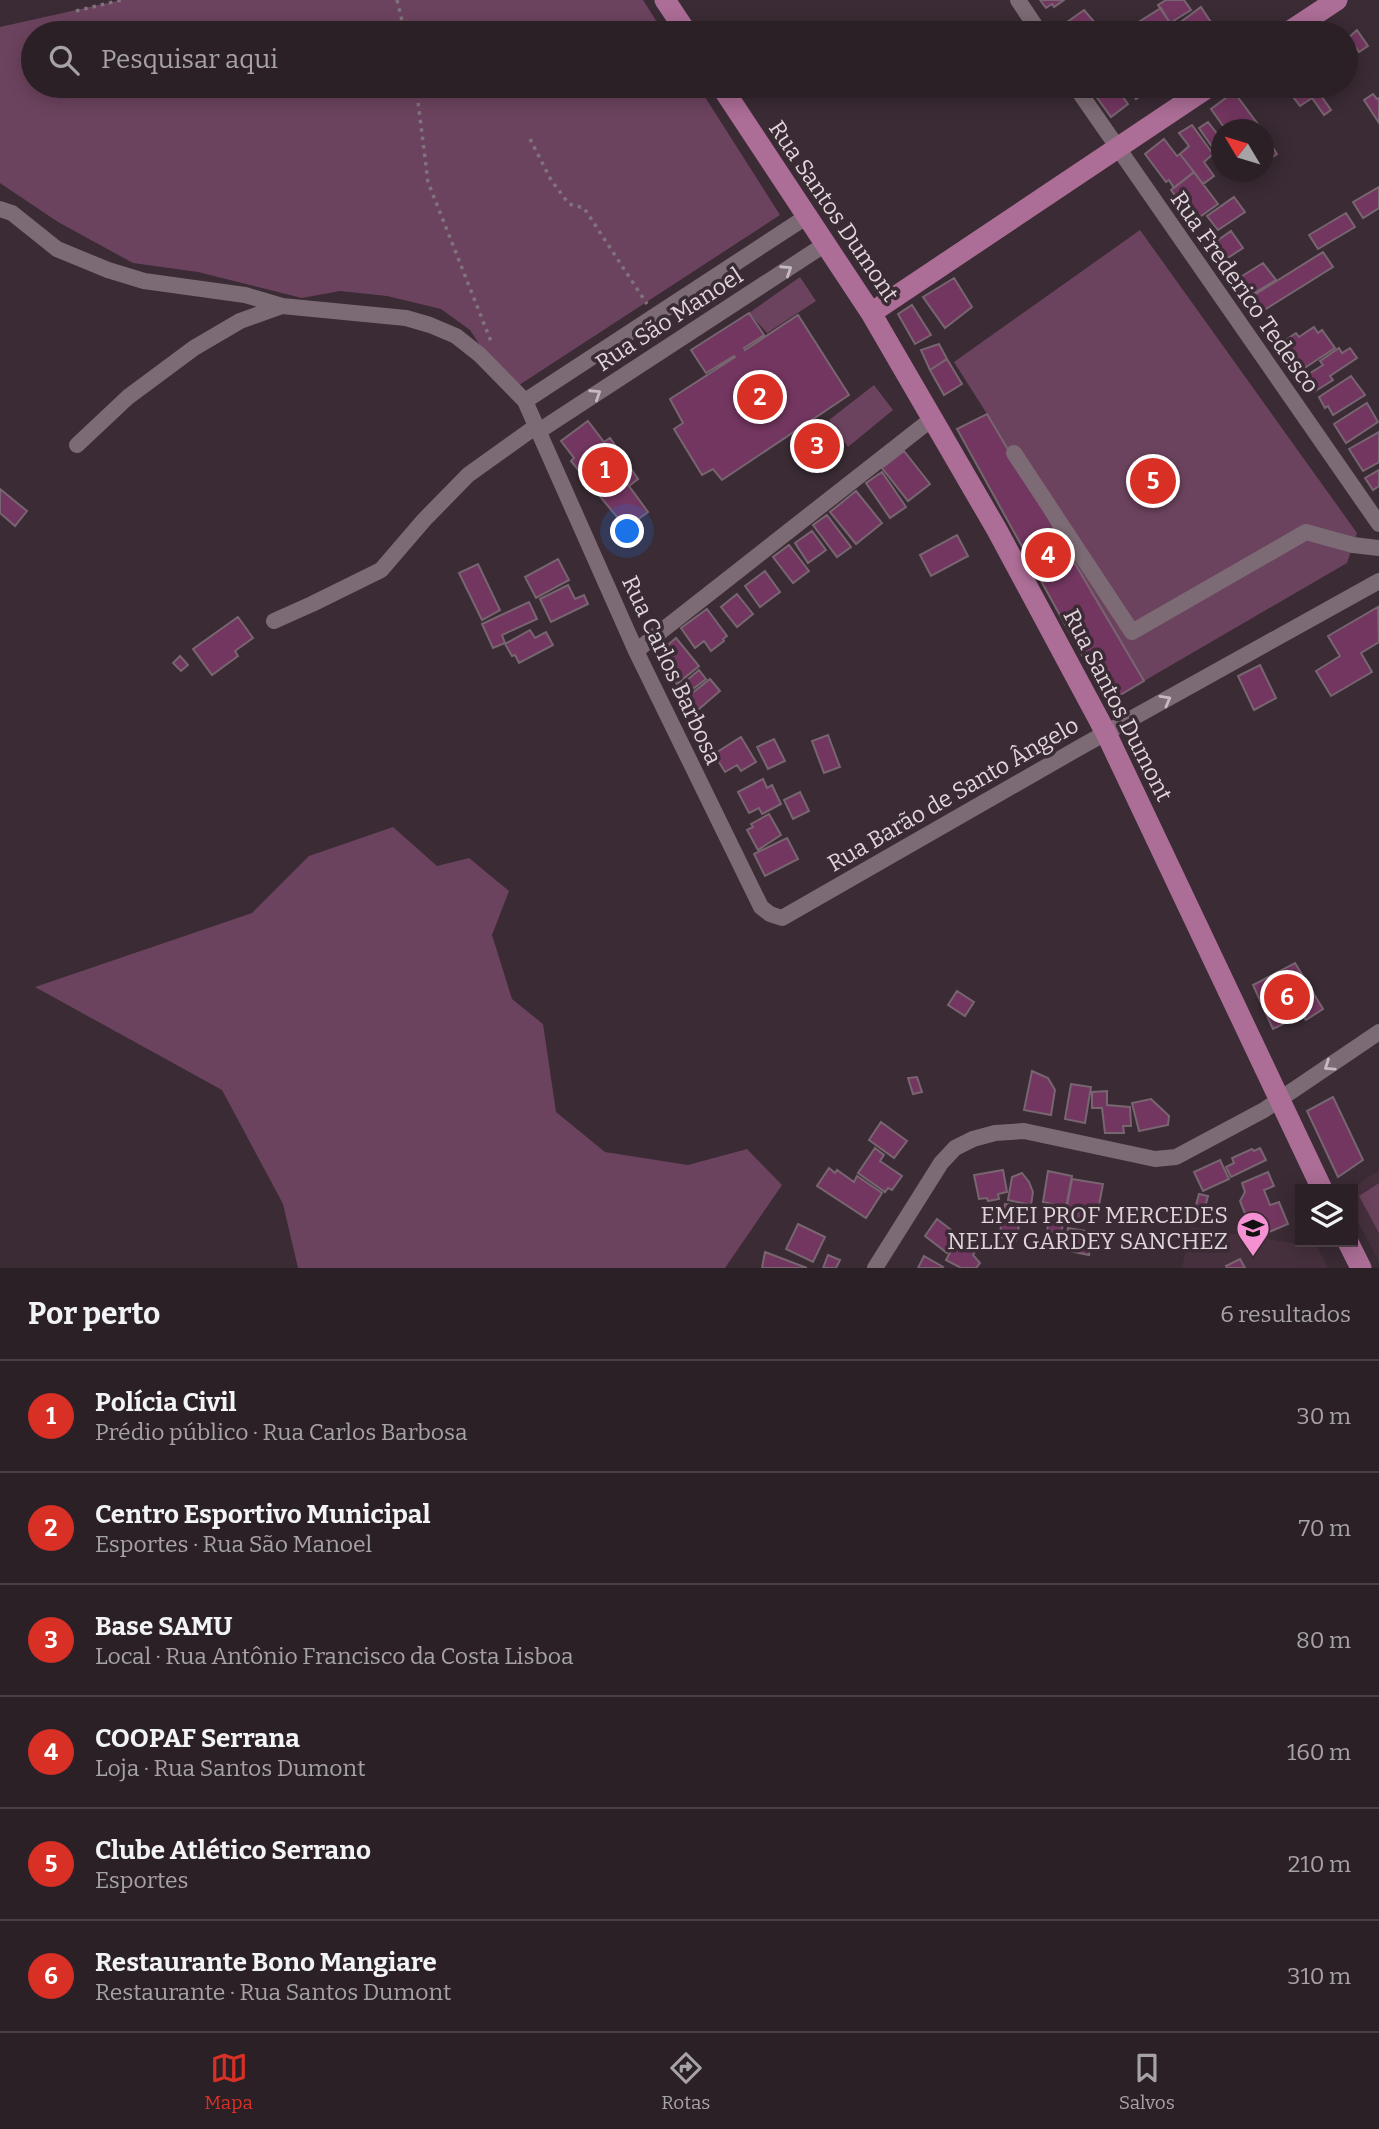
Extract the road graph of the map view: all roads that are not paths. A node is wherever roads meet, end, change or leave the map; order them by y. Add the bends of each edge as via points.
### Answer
1 (665, 0) edge
2 (1018, 0) edge
3 (1336, 0) edge
4 (679, 21) edge
5 (1032, 21) edge
6 (1305, 21) edge
7 (729, 98) edge
8 (1082, 98) edge
9 (1192, 98) edge
10 (1117, 149) junction
11 (0, 209) edge
12 (806, 217) junction
13 (824, 245) junction
14 (282, 306) junction
15 (871, 313) junction
16 (525, 401) junction
17 (933, 418) junction
18 (537, 429) junction
19 (77, 445) dead end
20 (1014, 453) dead end
21 (1379, 524) edge
22 (1379, 548) edge
23 (1379, 581) edge
24 (274, 621) dead end
25 (636, 651) junction
26 (1107, 733) junction
27 (770, 914) joint
28 (1379, 1032) edge
29 (1280, 1100) junction
30 (1320, 1184) edge
31 (1350, 1247) edge
32 (875, 1268) edge
33 (1360, 1268) edge

1 - 4 main road
2 - 5 street
3 - 6 main road
7 - 12 main road, Rua Santos Dumont
8 - 10 street, Rua Frederico Tedesco
9 - 10 main road
10 - 15 main road
10 - 21 street, Rua Frederico Tedesco
11 - 14 street via 12,213 57,249 108,270
12 - 13 main road, Rua Santos Dumont
12 - 16 street, Rua São Manoel
13 - 15 main road, Rua Santos Dumont
18 -> 13 street, Rua São Manoel
14 - 16 street via 381,314 430,325 456,336 480,355
14 - 19 street via 240,321 194,348 128,397
15 - 17 main road, Rua Santos Dumont
16 - 18 street, Rua Carlos Barbosa
17 - 25 street
17 - 26 main road, Rua Santos Dumont
18 - 24 street, Rua São Manoel via 468,475 381,570
18 - 25 street, Rua Carlos Barbosa
20 - 22 street via 1132,632 1306,533
26 -> 23 street, Rua Barão de Santo Ângelo
25 - 27 street, Rua Carlos Barbosa via 761,907
26 - 27 street, Rua Barão de Santo Ângelo via 782,918
26 - 29 main road, Rua Santos Dumont
28 -> 29 street
29 - 30 main road, Rua Santos Dumont
29 - 32 street via 1175,1157 1155,1159 1024,1131 973,1139 955,1148 941,1163
31 - 33 main road

